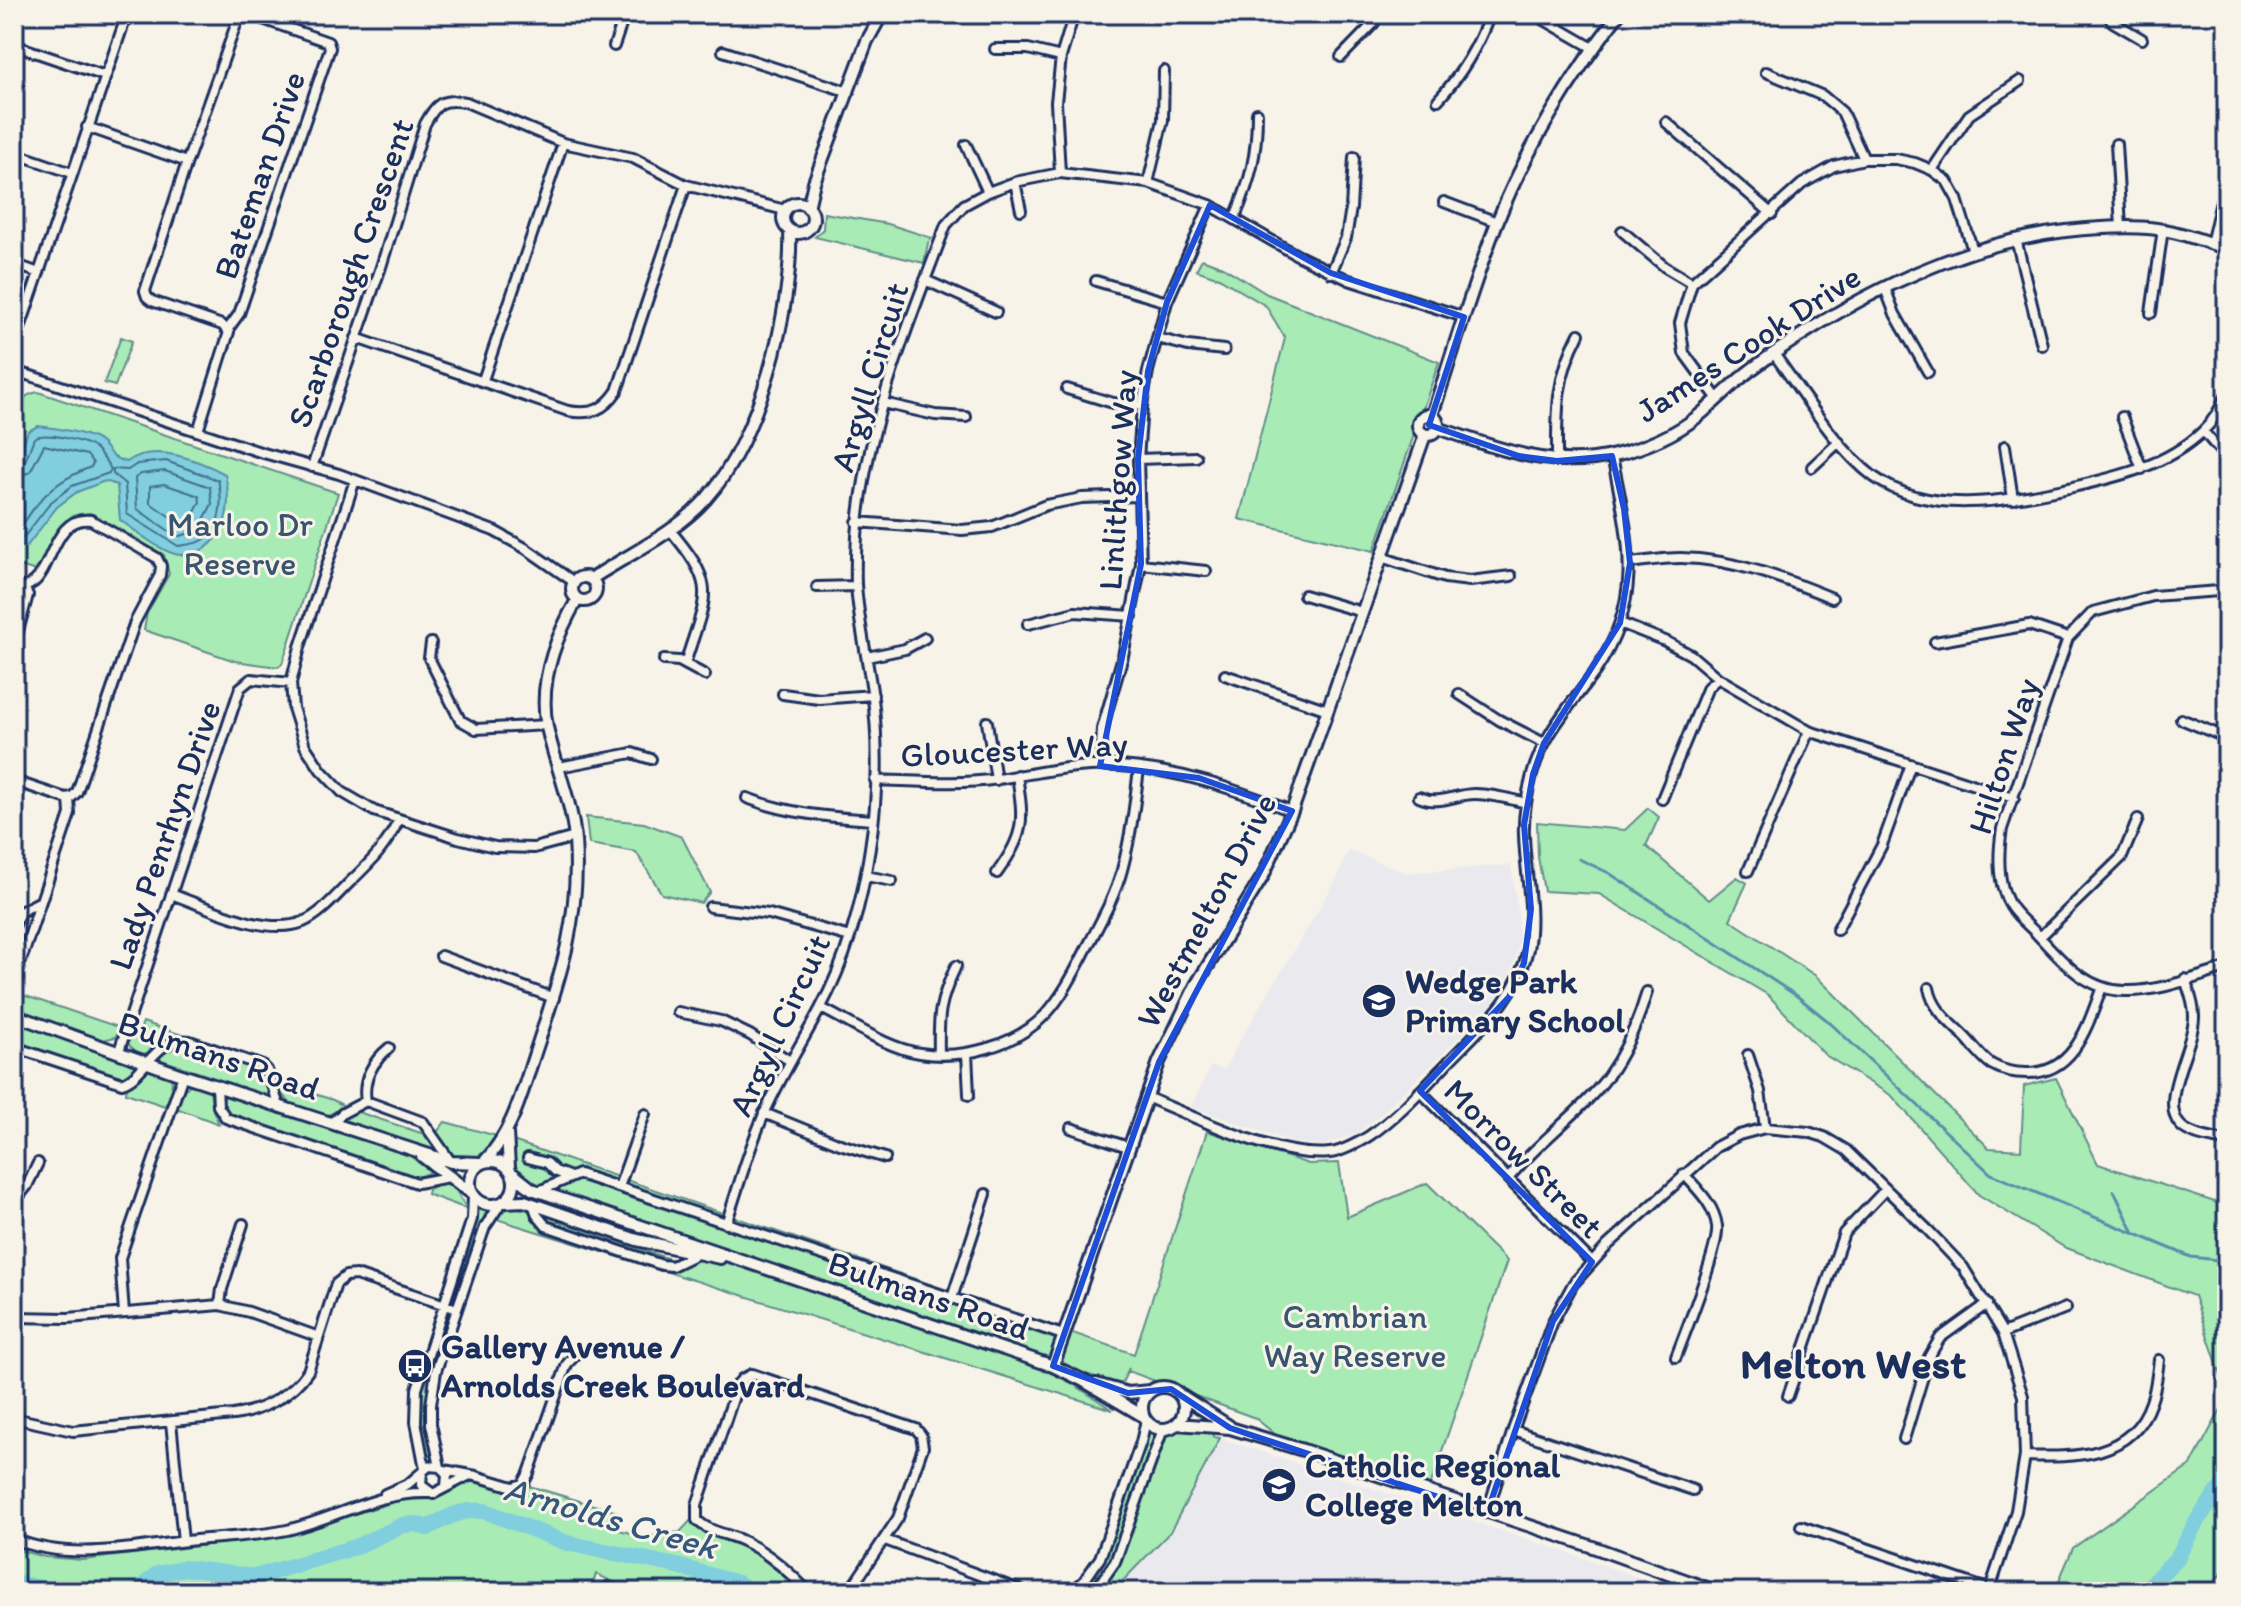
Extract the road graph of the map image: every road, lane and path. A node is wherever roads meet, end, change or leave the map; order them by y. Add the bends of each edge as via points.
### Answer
1 (127, 14) edge
2 (625, 14) edge
3 (882, 14) edge
4 (1074, 14) edge
5 (1378, 14) edge
6 (1490, 14) edge
7 (1534, 14) edge
8 (1619, 14) edge
9 (2107, 14) edge
10 (2142, 39) dead end
11 (14, 45) edge
12 (614, 46) dead end
13 (1593, 48) junction
14 (995, 49) dead end
15 (723, 51) dead end
16 (1061, 57) junction
17 (1341, 57) dead end
18 (1164, 71) dead end
19 (1766, 72) dead end
20 (105, 76) junction
21 (2020, 81) dead end
22 (849, 92) junction
23 (1438, 100) dead end
24 (1257, 113) dead end
25 (1666, 122) dead end
26 (87, 127) junction
27 (563, 143) junction
28 (2116, 144) dead end
29 (966, 145) dead end
30 (14, 153) edge
31 (1354, 157) dead end
32 (1864, 159) junction
33 (187, 162) junction
34 (1932, 170) junction
35 (72, 173) junction
36 (1060, 173) junction
37 (2227, 176) edge
38 (1015, 182) junction
39 (1148, 183) junction
40 (686, 185) junction
41 (988, 192) junction
42 (1444, 202) dead end
43 (803, 205) junction
44 (1210, 205) junction
45 (1021, 210) dead end
46 (784, 213) junction
47 (1772, 214) junction
48 (1235, 217) junction
49 (1497, 222) junction
50 (2121, 227) junction
51 (2163, 229) junction
52 (1622, 231) dead end
53 (796, 232) junction
54 (2016, 239) junction
55 (2211, 244) junction
56 (2227, 249) edge
57 (1973, 251) junction
58 (14, 264) edge
59 (39, 273) junction
60 (1331, 273) junction
61 (925, 280) junction
62 (1096, 281) dead end
63 (1692, 283) junction
64 (1885, 288) junction
65 (1167, 302) junction
66 (996, 312) dead end
67 (2151, 313) dead end
68 (1464, 317) junction
69 (228, 329) junction
70 (1579, 334) dead end
71 (356, 338) junction
72 (1157, 338) junction
73 (2042, 345) dead end
74 (14, 346) edge
75 (1224, 350) dead end
76 (1774, 354) junction
77 (1928, 372) dead end
78 (14, 373) edge
79 (483, 380) junction
80 (1067, 389) dead end
81 (2227, 395) edge
82 (1717, 398) junction
83 (883, 403) junction
84 (1142, 406) junction
85 (1432, 415) junction
86 (966, 417) dead end
87 (2122, 417) dead end
88 (1438, 428) junction
89 (198, 431) junction
90 (2203, 431) junction
91 (1425, 435) junction
92 (1839, 442) junction
93 (2005, 446) dead end
94 (1612, 456) junction
95 (1196, 457) dead end
96 (1138, 459) junction
97 (2227, 459) edge
98 (1557, 461) junction
99 (312, 467) junction
100 (1812, 467) dead end
101 (2142, 469) junction
102 (355, 480) junction
103 (1139, 496) junction
104 (2013, 499) junction
105 (857, 522) junction
106 (670, 530) junction
107 (1381, 557) junction
108 (1630, 563) junction
109 (1141, 564) junction
110 (1206, 571) dead end
111 (1511, 576) dead end
112 (591, 579) junction
113 (574, 582) junction
114 (14, 584) edge
115 (856, 586) junction
116 (817, 587) dead end
117 (24, 588) junction
118 (1304, 595) dead end
119 (2227, 595) edge
120 (1832, 598) dead end
121 (577, 600) junction
122 (1362, 612) junction
123 (1132, 616) junction
124 (1620, 623) junction
125 (1028, 624) dead end
126 (925, 638) dead end
127 (2068, 638) junction
128 (1935, 642) dead end
129 (431, 643) dead end
130 (14, 646) edge
131 (867, 657) junction
132 (664, 660) dead end
133 (685, 664) junction
134 (705, 675) dead end
135 (1225, 675) dead end
136 (1718, 678) junction
137 (291, 683) junction
138 (783, 694) dead end
139 (1459, 694) dead end
140 (873, 695) junction
141 (1328, 710) junction
142 (2181, 719) dead end
143 (987, 722) dead end
144 (547, 725) junction
145 (1809, 731) junction
146 (2227, 738) edge
147 (1544, 743) junction
148 (651, 759) dead end
149 (1911, 764) junction
150 (1100, 766) junction
151 (559, 767) junction
152 (1139, 768) junction
153 (1017, 775) junction
154 (875, 780) junction
155 (996, 780) junction
156 (14, 781) edge
157 (1419, 797) dead end
158 (69, 798) junction
159 (747, 798) dead end
160 (2014, 798) junction
161 (1662, 799) dead end
162 (1526, 803) junction
163 (1292, 811) junction
164 (399, 819) junction
165 (2138, 819) dead end
166 (873, 820) junction
167 (575, 837) junction
168 (1748, 871) dead end
169 (997, 873) dead end
170 (866, 876) junction
171 (892, 881) dead end
172 (171, 894) junction
173 (42, 898) junction
174 (710, 907) dead end
175 (14, 927) edge
176 (1837, 930) dead end
177 (850, 937) junction
178 (2040, 937) junction
179 (441, 956) dead end
180 (956, 966) dead end
181 (14, 967) edge
182 (2227, 968) edge
183 (2185, 979) junction
184 (2102, 987) junction
185 (1929, 988) dead end
186 (1647, 992) dead end
187 (554, 998) junction
188 (821, 1008) junction
189 (678, 1012) dead end
190 (14, 1015) edge
191 (14, 1047) edge
192 (389, 1048) dead end
193 (119, 1051) junction
194 (967, 1053) junction
195 (939, 1055) junction
196 (1748, 1055) dead end
197 (790, 1061) junction
198 (145, 1062) junction
199 (183, 1075) junction
200 (217, 1086) junction
201 (1420, 1091) junction
202 (969, 1095) dead end
203 (1146, 1097) junction
204 (366, 1101) junction
205 (279, 1106) junction
206 (764, 1113) junction
207 (645, 1114) dead end
208 (332, 1122) junction
209 (1071, 1128) dead end
210 (1765, 1128) junction
211 (507, 1133) junction
212 (2227, 1142) edge
213 (407, 1147) junction
214 (1128, 1147) junction
215 (528, 1158) dead end
216 (885, 1158) dead end
217 (451, 1162) junction
218 (38, 1163) dead end
219 (482, 1163) junction
220 (511, 1170) junction
221 (555, 1171) junction
222 (1684, 1174) junction
223 (568, 1176) junction
224 (450, 1177) junction
225 (1508, 1179) junction
226 (553, 1184) junction
227 (619, 1187) junction
228 (1886, 1189) junction
229 (539, 1191) junction
230 (471, 1194) junction
231 (986, 1194) dead end
232 (14, 1202) edge
233 (502, 1202) junction
234 (533, 1204) junction
235 (243, 1224) dead end
236 (726, 1224) junction
237 (699, 1253) junction
238 (1592, 1262) junction
239 (757, 1267) junction
240 (952, 1298) junction
241 (443, 1304) junction
242 (1987, 1304) junction
243 (220, 1305) junction
244 (2066, 1308) dead end
245 (457, 1309) junction
246 (124, 1313) junction
247 (14, 1317) edge
248 (2003, 1333) junction
249 (1063, 1335) junction
250 (319, 1337) junction
251 (580, 1350) dead end
252 (1676, 1357) dead end
253 (2159, 1360) dead end
254 (1053, 1366) junction
255 (1082, 1380) junction
256 (1151, 1391) junction
257 (1180, 1395) junction
258 (1788, 1396) dead end
259 (14, 1418) edge
260 (1144, 1418) junction
261 (171, 1422) junction
262 (1177, 1424) junction
263 (1230, 1428) junction
264 (1163, 1429) junction
265 (1513, 1430) junction
266 (1904, 1439) dead end
267 (2025, 1456) junction
268 (442, 1468) junction
269 (423, 1471) junction
270 (473, 1475) junction
271 (446, 1487) junction
272 (1125, 1487) junction
273 (1693, 1490) dead end
274 (1140, 1492) junction
275 (428, 1493) junction
276 (374, 1500) junction
277 (1487, 1513) junction
278 (1801, 1526) dead end
279 (885, 1540) junction
280 (17, 1541) edge
281 (183, 1541) junction
282 (1106, 1545) junction
283 (1120, 1549) junction
284 (998, 1581) junction
285 (1989, 1591) edge
286 (808, 1592) edge
287 (849, 1592) edge
288 (1010, 1592) edge
289 (1025, 1592) edge
290 (1072, 1592) edge
291 (1094, 1592) edge
292 (1718, 1592) edge

1 - 20 street
2 - 12 street
3 - 22 street
4 - 16 street
5 - 17 street
6 - 23 street via 1480,43
7 - 13 street
8 - 13 street
9 - 10 street
11 - 20 street
13 - 49 street via 1553,112
14 - 16 street
15 - 22 street
16 - 36 street via 1056,102
18 - 39 street via 1163,120
19 - 32 street via 1823,96 1842,112
20 - 26 street
21 - 34 street via 1969,115
22 - 43 street
24 - 48 street via 1257,148
25 - 47 street
26 - 33 street
26 - 35 street
27 - 40 street, Scarborough Crescent via 633,158
27 - 71 street, Scarborough Crescent via 466,102 450,100 435,107
27 - 79 street
28 - 50 street
29 - 41 street
30 - 35 street
31 - 60 street via 1346,238
32 - 34 street via 1896,159
32 - 47 street via 1834,166 1802,184
33 - 69 street via 146,294 152,301
33 - 69 street, Bateman Drive via 242,14 328,42 239,314
34 - 57 street via 1947,181 1957,199
35 - 59 street
36 - 38 street, Argyll Circuit
36 - 39 street, Argyll Circuit
37 - 55 street
38 - 41 street, Argyll Circuit
38 - 45 street
39 - 44 street, Argyll Circuit
40 - 46 street, Scarborough Crescent
40 - 79 street via 617,391 607,405 588,414 568,411
41 - 61 street, Argyll Circuit via 964,205 946,225
42 - 49 street
43 - 46 street
43 - 53 street via 812,224
44 - 48 street, Argyll Circuit
44 - 65 street, Linlithgow Way
46 - 53 street via 784,225
47 - 63 street
48 - 60 street, Argyll Circuit
49 - 68 street
50 - 51 street, James Cook Drive
50 - 54 street, James Cook Drive
51 - 55 street, James Cook Drive
51 - 67 street
52 - 63 street
53 - 106 street via 783,324 736,460 705,500
54 - 57 street, James Cook Drive
54 - 73 street
55 - 56 street, James Cook Drive
57 - 64 street, James Cook Drive
58 - 59 street
59 - 74 street
60 - 68 street, Argyll Circuit
61 - 66 street
61 - 83 street, Argyll Circuit
62 - 65 street
63 - 82 street via 1680,323 1684,353
64 - 76 street, James Cook Drive
64 - 77 street
65 - 72 street, Linlithgow Way
68 - 85 street
69 - 89 street
70 - 98 street via 1561,376
71 - 79 street
71 - 99 street, Scarborough Crescent
72 - 75 street
72 - 84 street, Linlithgow Way
76 - 82 street, James Cook Drive
76 - 92 street
78 - 89 street
80 - 84 street
81 - 90 street
82 - 94 street, James Cook Drive via 1682,428
83 - 86 street
83 - 105 street, Argyll Circuit
84 - 96 street, Linlithgow Way
85 - 88 street
85 - 91 street via 1418,422
87 - 101 street
88 - 91 street
88 - 98 street, James Cook Drive via 1519,456
89 - 99 street
90 - 97 street
90 - 101 street
91 - 107 street, Westmelton Drive
92 - 100 street
92 - 104 street via 1874,477 1903,492 1954,502
93 - 104 street
94 - 98 street, James Cook Drive
94 - 108 street
95 - 96 street
96 - 103 street, Linlithgow Way
99 - 102 street
101 - 104 street
102 - 113 street via 494,531
102 - 137 street
103 - 105 street via 1082,498 1046,505 992,527 962,530
103 - 109 street, Linlithgow Way
105 - 115 street, Argyll Circuit
106 - 112 street
106 - 133 street via 696,561 706,596
107 - 111 street via 1445,578
107 - 122 street, Westmelton Drive
108 - 120 street via 1678,558 1723,562
108 - 124 street
109 - 110 street
109 - 123 street, Linlithgow Way
112 - 113 street
112 - 121 street via 596,586 593,598
113 - 121 street
114 - 117 street
115 - 116 street
115 - 131 street, Argyll Circuit
117 - 130 street via 28,601
117 - 158 street via 36,581 64,532 83,519 154,555 161,566 135,622 77,792
118 - 122 street
119 - 127 street, Hilton Way via 2219,591 2153,596 2093,612
121 - 144 street via 551,659 545,690
122 - 141 street, Westmelton Drive
123 - 125 street via 1075,612
123 - 150 street, Linlithgow Way via 1107,707
124 - 136 street via 1691,655
124 - 147 street via 1594,673
126 - 131 street via 905,649
127 - 128 street via 2029,625
127 - 160 street, Hilton Way
129 - 144 street via 429,658 460,720 476,729
131 - 140 street, Argyll Circuit
132 - 133 street
133 - 134 street
135 - 141 street
136 - 145 street
136 - 161 street via 1708,687
137 - 164 street via 300,736 321,770 342,792
137 - 172 street, Lady Penrhyn Drive via 251,679 240,688
138 - 140 street via 819,699
139 - 147 street
140 - 154 street, Argyll Circuit
141 - 163 street, Westmelton Drive
142 - 146 street
143 - 155 street
144 - 151 street
145 - 149 street
145 - 168 street
147 - 162 street
148 - 151 street via 632,753
149 - 160 street
149 - 176 street via 1882,845
150 - 152 street, Gloucester Way
150 - 153 street, Gloucester Way
151 - 167 street
152 - 163 street, Gloucester Way via 1199,778
152 - 194 street via 1121,874 1060,995 1026,1031
153 - 155 street, Gloucester Way
153 - 169 street via 1022,827
154 - 155 street, Gloucester Way
154 - 166 street, Argyll Circuit
156 - 158 street
157 - 162 street via 1440,802 1493,795
158 - 173 street via 70,814
159 - 166 street via 798,814
160 - 178 street, Hilton Way via 1998,853 2002,884 2011,906
162 - 201 street via 1531,930 1524,963 1509,997
163 - 203 street, Westmelton Drive via 1263,876 1196,985
164 - 167 street via 495,847 534,848
164 - 172 street via 380,853 323,909 301,923 263,925
165 - 178 street via 2122,857
166 - 170 street, Argyll Circuit
167 - 187 street via 574,915
170 - 171 street
170 - 177 street, Argyll Circuit
172 - 193 street, Lady Penrhyn Drive
173 - 175 street via 20,912
173 - 181 street via 21,961
174 - 177 street via 769,914
177 - 188 street, Argyll Circuit
178 - 184 street, Hilton Way via 2071,971
179 - 187 street
180 - 195 street via 942,996
182 - 183 street, Hilton Way
183 - 184 street, Hilton Way via 2124,992
183 - 212 street via 2195,1018 2173,1108 2180,1124 2192,1132
184 - 185 street via 2075,1050 2059,1066 2041,1073 2010,1072 1991,1064 1932,1003
186 - 225 street via 1625,1049 1606,1079
187 - 211 street
188 - 195 street via 901,1049
188 - 197 street, Argyll Circuit
189 - 197 street via 721,1021
190 - 193 street, Bulmans Road
191 - 198 street via 122,1083 137,1075
192 - 204 street via 372,1065
193 - 198 street, Bulmans Road
194 - 195 street
194 - 202 street
196 - 210 street
197 - 206 street, Argyll Circuit
198 - 199 street, Bulmans Road
198 - 205 street via 180,1040 227,1053 267,1070
199 - 200 street, Bulmans Road
199 - 246 street via 122,1252
200 - 205 street, Bulmans Road
200 - 224 street via 218,1106 226,1118 417,1183
201 - 203 street via 1368,1137 1332,1153 1265,1144
201 - 225 street, Morrow Street
203 - 214 street, Westmelton Drive
204 - 208 street
204 - 217 street via 423,1122
205 - 208 street, Bulmans Road
206 - 216 street
206 - 236 street, Argyll Circuit
207 - 227 street
208 - 213 street, Bulmans Road
209 - 214 street
210 - 222 street via 1716,1147
210 - 228 street via 1824,1137 1846,1150
211 - 219 street
211 - 220 street
213 - 217 street, Bulmans Road
213 - 224 street, Bulmans Road
214 - 249 street, Westmelton Drive
215 - 221 street
217 - 219 street, Bulmans Road
218 - 232 street
219 - 220 street via 497,1160
219 - 230 street via 472,1175
220 - 229 street, Bulmans Road
220 - 233 street via 514,1190
221 - 223 street
221 - 226 street
222 - 238 street
222 - 252 street via 1709,1202 1718,1227
223 - 226 street
223 - 227 street via 579,1174
224 - 230 street, Bulmans Road
225 - 238 street, Morrow Street
226 - 229 street
227 - 236 street
228 - 242 street via 1963,1267
228 - 258 street via 1844,1233
229 - 239 street, Bulmans Road
230 - 233 street via 486,1203
230 - 241 street via 473,1214
231 - 240 street
233 - 234 street, Bulmans Road
233 - 245 street via 485,1227
234 - 237 street, Bulmans Road via 637,1240
234 - 237 street via 546,1226 662,1265 672,1266
235 - 243 street
236 - 240 street
237 - 239 street, Bulmans Road
238 - 265 street via 1553,1321
239 - 254 street, Bulmans Road
240 - 249 street
241 - 245 street
241 - 250 street via 346,1276 336,1284
241 - 269 street via 417,1389
242 - 248 street
242 - 266 street via 1940,1338
243 - 246 street
243 - 250 street
244 - 248 street
245 - 268 street via 436,1371 431,1405
246 - 247 street
248 - 267 street via 2023,1396
249 - 254 street, Westmelton Drive
250 - 261 street via 308,1371 290,1391 245,1414
251 - 270 street via 567,1364 527,1479 513,1487
253 - 267 street via 2145,1417 2122,1441 2085,1456
254 - 255 street, Bulmans Road
255 - 256 street, Bulmans Road via 1128,1393
255 - 260 street, Bulmans Road
256 - 257 street via 1166,1387
256 - 260 street via 1143,1402
257 - 262 street via 1184,1410
257 - 263 street
259 - 261 street via 73,1431
260 - 264 street
260 - 272 street
261 - 281 street
262 - 263 street
262 - 264 street
263 - 277 street
264 - 274 street
265 - 273 street
265 - 277 street
267 - 285 street via 2016,1511
268 - 269 street
268 - 270 street
268 - 271 street
269 - 275 street via 421,1485
269 - 276 street
270 - 271 street
271 - 275 street
272 - 274 street
272 - 282 street
274 - 283 street
275 - 276 street
276 - 281 street via 289,1529
277 - 292 street
278 - 285 street
279 - 284 street
279 - 286 street via 923,1447 916,1429 758,1375 747,1376 738,1384 697,1505 697,1520 758,1549
279 - 287 street
280 - 281 street via 74,1552
282 - 283 street
282 - 290 street via 1092,1572
283 - 291 street
284 - 288 street
284 - 289 street

